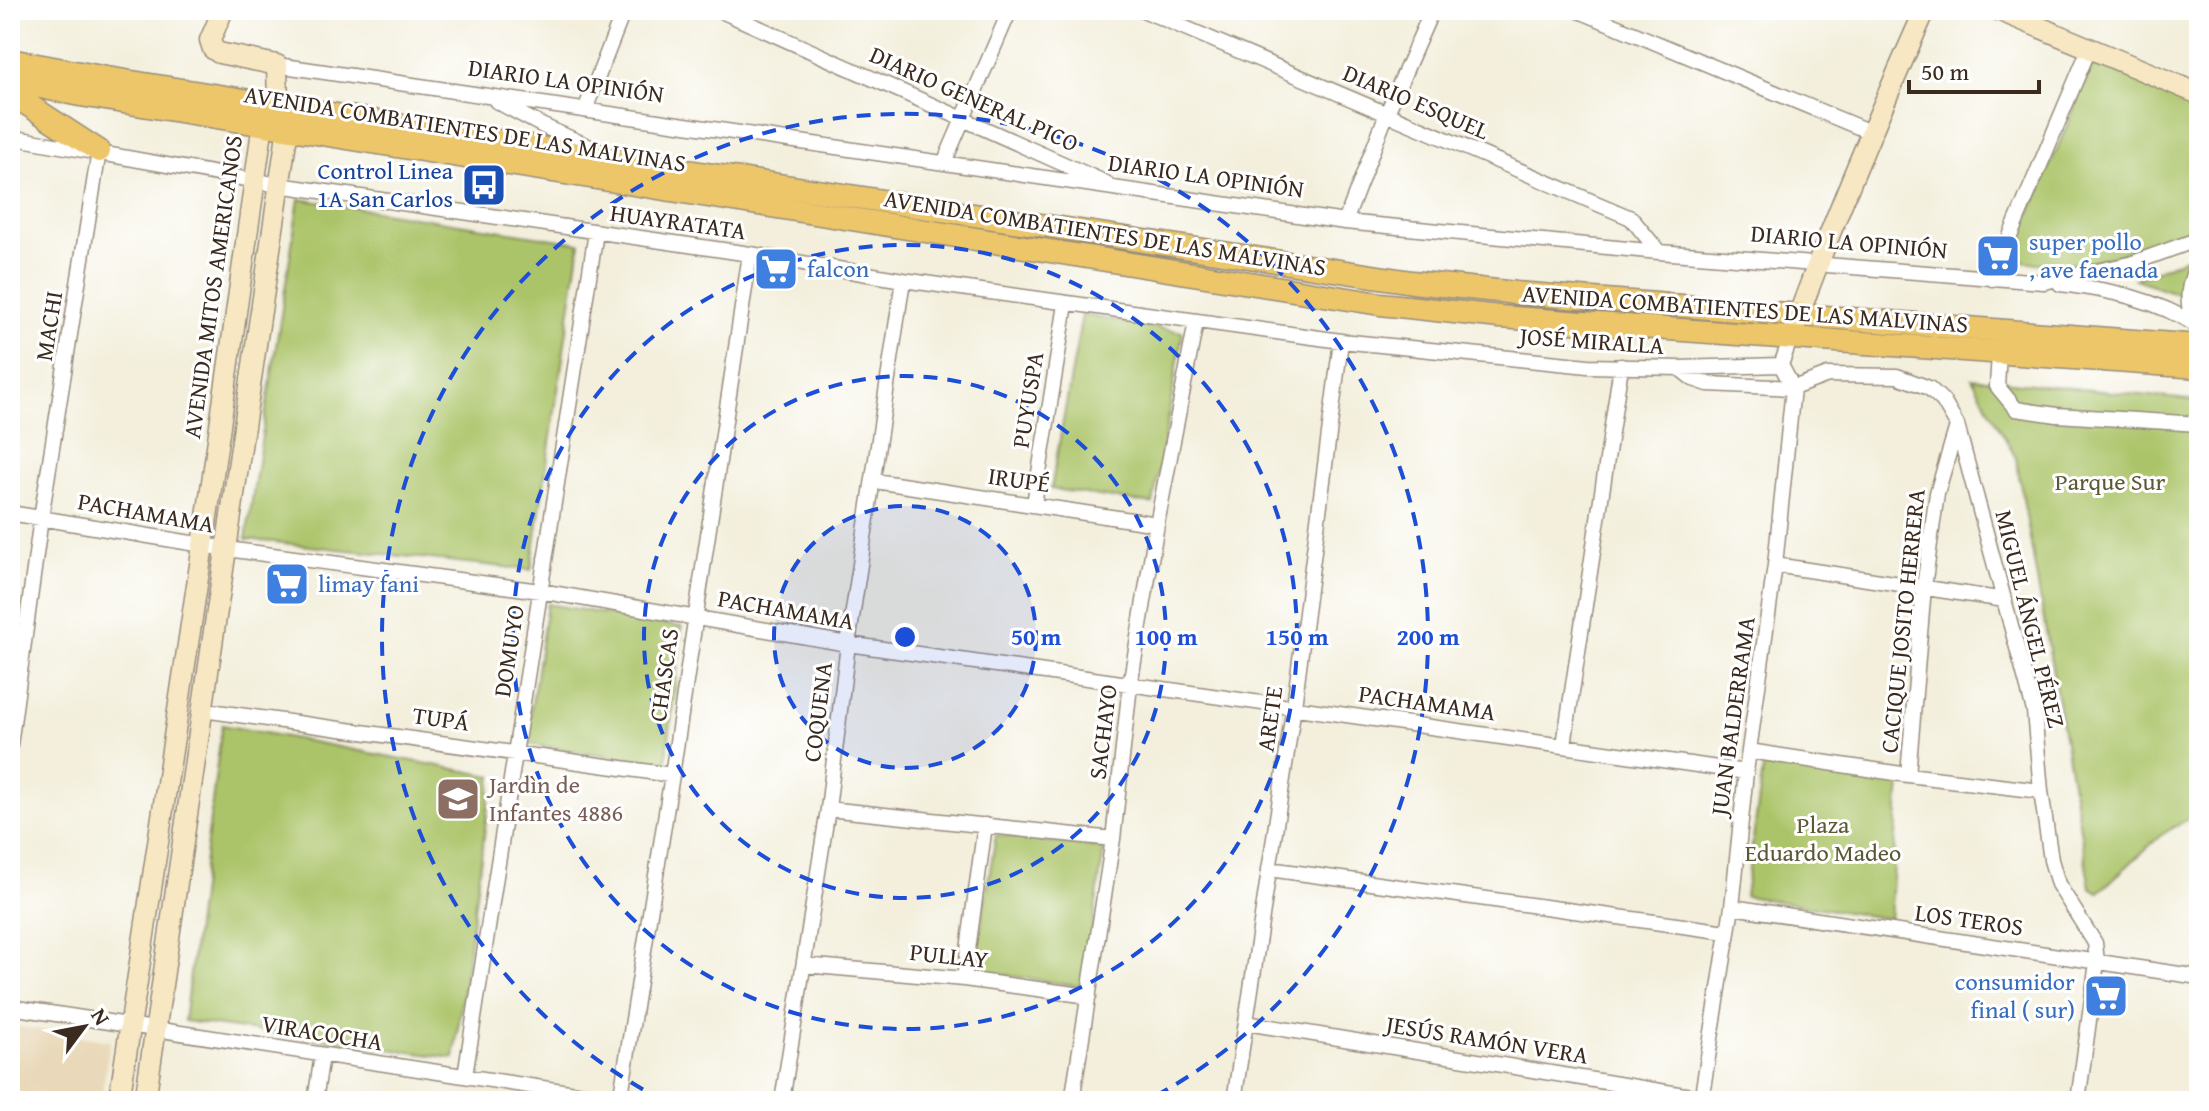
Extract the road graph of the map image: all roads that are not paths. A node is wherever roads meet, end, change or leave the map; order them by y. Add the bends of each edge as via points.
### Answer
1 (223, 10) edge
2 (624, 10) edge
3 (719, 10) edge
4 (1010, 10) edge
5 (1143, 10) edge
6 (1432, 10) edge
7 (1577, 10) edge
8 (1925, 10) edge
9 (1998, 10) edge
10 (2089, 49) junction
11 (10, 60) edge
12 (277, 65) junction
13 (10, 81) edge
14 (10, 93) edge
15 (2199, 94) edge
16 (486, 96) junction
17 (278, 104) junction
18 (585, 110) junction
19 (1387, 113) junction
20 (963, 117) junction
21 (263, 123) junction
22 (288, 127) junction
23 (1870, 132) junction
24 (10, 137) edge
25 (99, 151) junction
26 (622, 161) junction
27 (944, 163) junction
28 (254, 180) junction
29 (279, 185) junction
30 (1122, 191) junction
31 (1345, 222) junction
32 (596, 232) junction
33 (2199, 239) edge
34 (1659, 252) junction
35 (750, 254) junction
36 (2199, 260) edge
37 (1816, 265) junction
38 (1992, 279) junction
39 (903, 280) junction
40 (2044, 282) junction
41 (1066, 304) junction
42 (1799, 315) junction
43 (1196, 322) junction
44 (2196, 325) edge
45 (1790, 340) junction
46 (1341, 341) junction
47 (2199, 346) edge
48 (1999, 354) junction
49 (1781, 365) junction
50 (1621, 366) junction
51 (2199, 367) edge
52 (1679, 368) junction
53 (1793, 388) junction
54 (2199, 424) edge
55 (1957, 425) junction
56 (875, 481) junction
57 (1034, 504) junction
58 (10, 513) edge
59 (41, 518) junction
60 (1157, 524) junction
61 (203, 545) junction
62 (227, 549) junction
63 (1775, 565) junction
64 (1924, 587) junction
65 (540, 591) junction
66 (2005, 600) junction
67 (695, 617) junction
68 (848, 644) junction
69 (15, 678) edge
70 (1130, 685) junction
71 (1294, 706) junction
72 (203, 710) junction
73 (10, 745) edge
74 (1564, 745) junction
75 (515, 751) junction
76 (1749, 751) junction
77 (1746, 772) junction
78 (672, 775) junction
79 (1908, 775) junction
80 (2041, 791) junction
81 (828, 809) junction
82 (985, 825) junction
83 (1113, 839) junction
84 (1269, 869) junction
85 (1732, 907) junction
86 (1727, 932) junction
87 (2097, 962) junction
88 (804, 965) junction
89 (2199, 977) edge
90 (964, 979) junction
91 (1089, 996) junction
92 (10, 1007) edge
93 (1246, 1023) junction
94 (130, 1026) junction
95 (156, 1030) junction
96 (322, 1055) junction
97 (465, 1076) junction
98 (1702, 1100) edge
99 (119, 1101) edge
100 (145, 1101) edge
101 (315, 1101) edge
102 (623, 1101) edge
103 (782, 1101) edge
104 (1072, 1101) edge
105 (1234, 1101) edge
106 (1721, 1101) edge
107 (2078, 1101) edge

1 - 12 street, DIARIO LA OPINIÓN via 211,45 219,53
2 - 18 street
3 - 20 street, DIARIO GENERAL PICO
4 - 20 street
5 - 19 street, DIARIO ESQUEL
6 - 19 street
7 - 23 street
8 - 23 street
9 - 10 street
10 - 15 street
10 - 38 street
11 - 17 main road, AVENIDA COMBATIENTES DE LAS MALVINAS
12 - 16 street, DIARIO LA OPINIÓN
12 - 17 street
13 - 21 main road, AVENIDA COMBATIENTES DE LAS MALVINAS
14 - 25 main road
16 - 18 street, DIARIO LA OPINIÓN
16 - 26 street
17 - 21 street, AVENIDA MITOS AMERICANOS
17 - 22 street
17 - 26 main road, AVENIDA COMBATIENTES DE LAS MALVINAS
18 - 27 street, DIARIO LA OPINIÓN
19 - 31 street
19 - 34 street, DIARIO ESQUEL via 1631,218
20 - 27 street
20 - 30 street, DIARIO GENERAL PICO
21 - 22 main road, AVENIDA COMBATIENTES DE LAS MALVINAS
21 - 28 street, AVENIDA MITOS AMERICANOS
22 - 29 street
22 - 45 main road, AVENIDA COMBATIENTES DE LAS MALVINAS via 1380,304
23 - 37 street
24 - 25 street, HUAYRATATA
25 - 28 street, HUAYRATATA
25 - 59 street, MACHI
26 - 42 main road, AVENIDA COMBATIENTES DE LAS MALVINAS via 1412,282
27 - 30 street, DIARIO LA OPINIÓN
28 - 29 street, HUAYRATATA
28 - 61 street, AVENIDA MITOS AMERICANOS
29 - 32 street, HUAYRATATA
29 - 62 street
30 - 31 street, DIARIO LA OPINIÓN
31 - 34 street, DIARIO LA OPINIÓN
32 - 35 street, HUAYRATATA
32 - 65 street, DOMUYO
33 - 40 street, DIARIO LA OPINIÓN via 2130,264
34 - 37 street, DIARIO LA OPINIÓN
35 - 39 street, HUAYRATATA
35 - 67 street, CHASCAS
36 - 44 street via 2187,292
37 - 38 street, DIARIO LA OPINIÓN
37 - 42 street
38 - 40 street, DIARIO LA OPINIÓN
39 - 41 street, HUAYRATATA
39 - 56 street, COQUENA
40 - 44 street via 2135,297
41 - 43 street, HUAYRATATA
41 - 57 street, PUYUSPA
42 - 45 street
42 - 47 main road, AVENIDA COMBATIENTES DE LAS MALVINAS
43 - 46 street, HUAYRATATA
43 - 60 street, SACHAYO
45 - 48 main road, AVENIDA COMBATIENTES DE LAS MALVINAS
45 - 49 street
46 - 50 street, JOSÉ MIRALLA
46 - 71 street, ARETE
48 - 51 main road, AVENIDA COMBATIENTES DE LAS MALVINAS
48 - 54 street via 1997,386 2016,409
49 - 52 street
49 - 53 street
50 - 52 street, JOSÉ MIRALLA
50 - 74 street
52 - 53 street, JOSÉ MIRALLA via 1708,384
53 - 55 street, JOSÉ MIRALLA via 1828,375 1897,376 1929,388
53 - 63 street, JUAN BALDERRAMA
55 - 64 street, CACIQUE JOSITO HERRERA via 1937,493
55 - 66 street, MIGUEL ÁNGEL PÉREZ
56 - 57 street, IRUPÉ
56 - 68 street, COQUENA
57 - 60 street, IRUPÉ
58 - 59 street, PACHAMAMA
59 - 61 street, PACHAMAMA
59 - 69 street, MACHI
60 - 70 street, SACHAYO
61 - 62 street, PACHAMAMA
61 - 94 street, AVENIDA MITOS AMERICANOS
62 - 65 street, PACHAMAMA
62 - 72 street
63 - 64 street
63 - 76 street, JUAN BALDERRAMA
64 - 66 street
64 - 79 street, CACIQUE JOSITO HERRERA
65 - 67 street, PACHAMAMA
65 - 75 street, DOMUYO
66 - 80 street, MIGUEL ÁNGEL PÉREZ via 2034,711
67 - 68 street, PACHAMAMA
67 - 78 street, CHASCAS
68 - 70 street, PACHAMAMA
68 - 81 street, COQUENA
69 - 73 street, MACHI
70 - 71 street, PACHAMAMA
70 - 83 street, SACHAYO
71 - 74 street, PACHAMAMA
71 - 84 street, ARETE
72 - 75 street, TUPÁ
72 - 95 street
74 - 77 street, PACHAMAMA
75 - 78 street, TUPÁ
75 - 97 street, DOMUYO
76 - 77 street, JUAN BALDERRAMA
76 - 79 street
77 - 85 street, JUAN BALDERRAMA
78 - 102 street, CHASCAS
79 - 80 street
80 - 87 street, MIGUEL ÁNGEL PÉREZ via 2058,884 2095,943
81 - 82 street
81 - 88 street, COQUENA
82 - 83 street
82 - 90 street
83 - 91 street, SACHAYO
84 - 86 street
84 - 93 street, ARETE
85 - 86 street, JUAN BALDERRAMA
85 - 87 street, LOS TEROS
86 - 98 street, JUAN BALDERRAMA
87 - 89 street, LOS TEROS
87 - 107 street, MIGUEL ÁNGEL PÉREZ
88 - 90 street, PULLAY
88 - 103 street, COQUENA
90 - 91 street, PULLAY
91 - 104 street, SACHAYO
92 - 94 street, VIRACOCHA
93 - 98 street, JESÚS RAMÓN VERA
93 - 105 street, ARETE
94 - 95 street, VIRACOCHA
94 - 99 street, AVENIDA MITOS AMERICANOS
95 - 96 street, VIRACOCHA
95 - 100 street
96 - 97 street, VIRACOCHA
96 - 101 street
97 - 102 street, VIRACOCHA
98 - 106 street, JESÚS RAMÓN VERA

